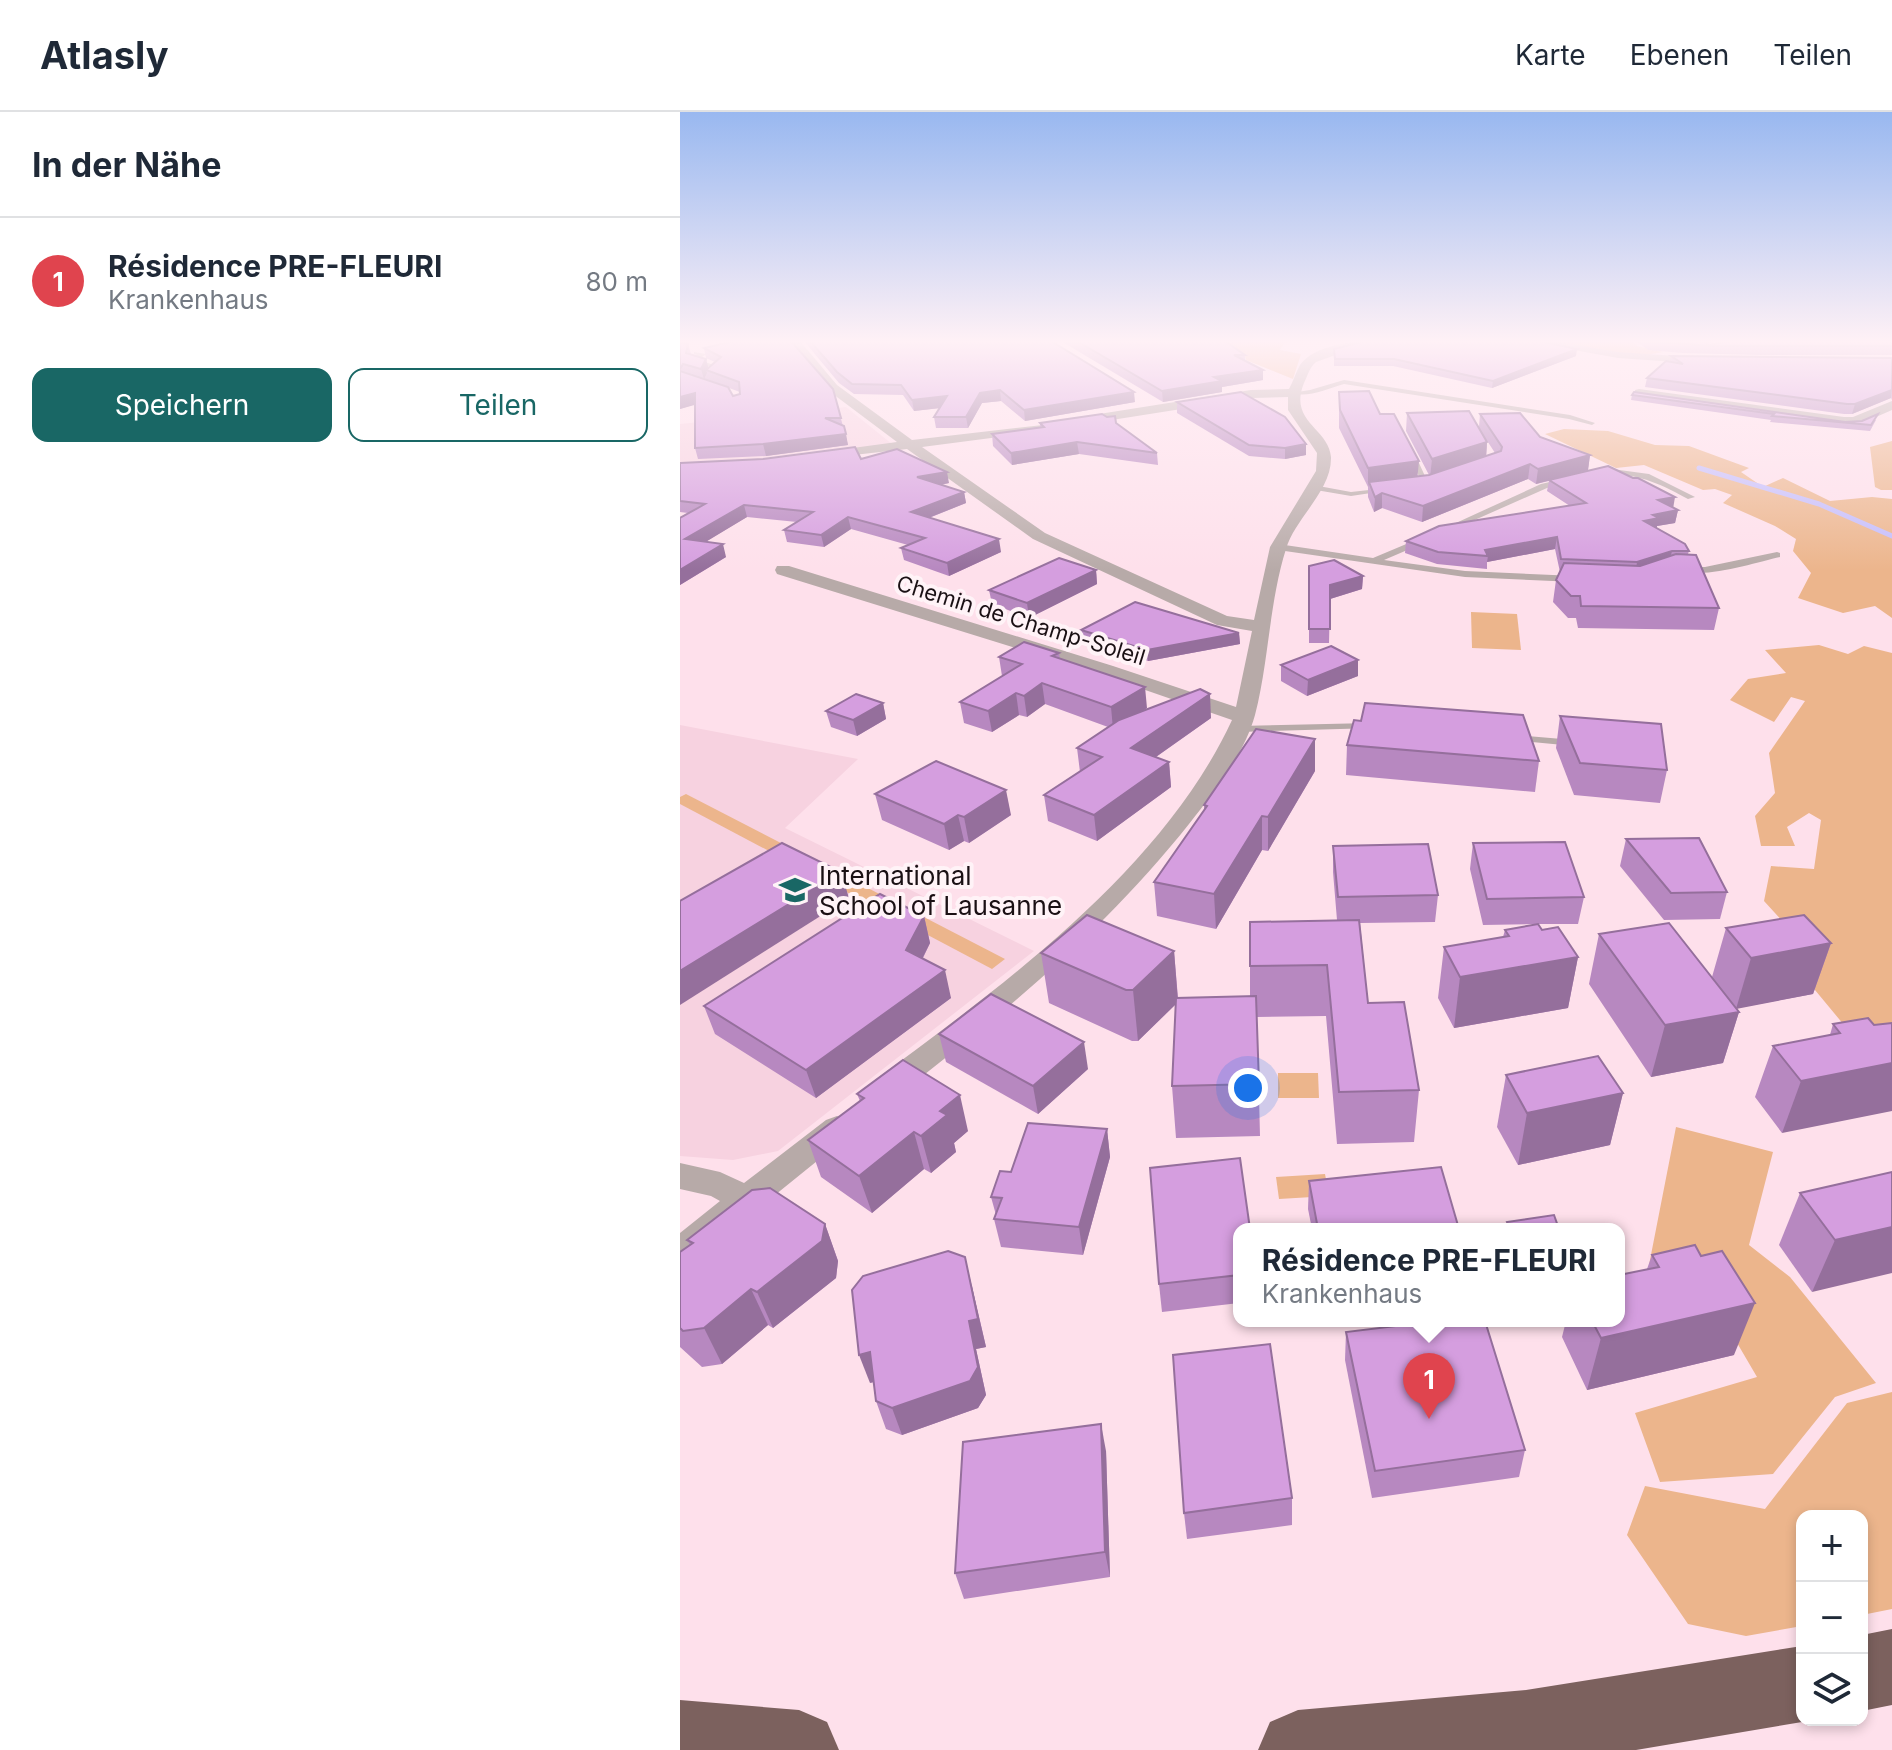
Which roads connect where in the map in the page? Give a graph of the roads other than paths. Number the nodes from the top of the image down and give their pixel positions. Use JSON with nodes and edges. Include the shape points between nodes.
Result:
{"nodes":[{"id":1,"x":870,"y":417,"type":"edge"},
{"id":2,"x":1105,"y":417,"type":"edge"},
{"id":3,"x":1299,"y":417,"type":"edge"},
{"id":4,"x":1572,"y":417,"type":"edge"},
{"id":5,"x":1833,"y":417,"type":"edge"},
{"id":6,"x":1863,"y":417,"type":"edge"},
{"id":7,"x":1068,"y":423,"type":"edge"},
{"id":8,"x":1592,"y":423,"type":"dead end"},
{"id":9,"x":1053,"y":426,"type":"edge"},
{"id":10,"x":911,"y":443,"type":"junction"},
{"id":11,"x":1406,"y":444,"type":"edge"},
{"id":12,"x":812,"y":457,"type":"edge"},
{"id":13,"x":1586,"y":475,"type":"edge"},
{"id":14,"x":1572,"y":479,"type":"edge"},
{"id":15,"x":1441,"y":481,"type":"edge"},
{"id":16,"x":1427,"y":485,"type":"junction"},
{"id":17,"x":1313,"y":487,"type":"junction"},
{"id":18,"x":1412,"y":487,"type":"edge"},
{"id":19,"x":1397,"y":489,"type":"edge"},
{"id":20,"x":1691,"y":497,"type":"dead end"},
{"id":21,"x":1440,"y":532,"type":"edge"},
{"id":22,"x":1428,"y":537,"type":"edge"},
{"id":23,"x":1278,"y":547,"type":"junction"},
{"id":24,"x":1777,"y":555,"type":"dead end"},
{"id":25,"x":1375,"y":560,"type":"junction"},
{"id":26,"x":1670,"y":569,"type":"edge"},
{"id":27,"x":783,"y":570,"type":"dead end"},
{"id":28,"x":1592,"y":579,"type":"edge"},
{"id":29,"x":1263,"y":627,"type":"junction"},
{"id":30,"x":1241,"y":723,"type":"junction"},
{"id":31,"x":1382,"y":727,"type":"edge"},
{"id":32,"x":1502,"y":737,"type":"edge"},
{"id":33,"x":1593,"y":745,"type":"edge"},
{"id":34,"x":680,"y":1176,"type":"edge"},
{"id":35,"x":747,"y":1201,"type":"junction"},
{"id":36,"x":680,"y":1252,"type":"edge"},
{"id":37,"x":1892,"y":1667,"type":"edge"},
{"id":38,"x":1868,"y":1672,"type":"edge"},
{"id":39,"x":1790,"y":1687,"type":"edge"},
{"id":40,"x":680,"y":1740,"type":"edge"},
{"id":41,"x":799,"y":1750,"type":"edge"},
{"id":42,"x":1298,"y":1750,"type":"edge"}],
"edges":[{"from":1,"to":10,"type":"street"},
{"from":2,"to":7,"type":"street"},
{"from":3,"to":17,"type":"street","via":[[1324,453],[1323,471]]},
{"from":4,"to":8,"type":"lane"},
{"from":5,"to":6,"type":"street"},
{"from":9,"to":10,"type":"street"},
{"from":10,"to":12,"type":"street"},
{"from":10,"to":29,"type":"street","via":[[1039,536],[1223,621]]},
{"from":11,"to":16,"type":"lane"},
{"from":13,"to":20,"type":"lane","via":[[1634,471]]},
{"from":14,"to":21,"type":"lane"},
{"from":15,"to":16,"type":"lane"},
{"from":16,"to":18,"type":"lane"},
{"from":17,"to":19,"type":"lane","via":[[1351,494]]},
{"from":17,"to":23,"type":"street"},
{"from":22,"to":25,"type":"lane"},
{"from":23,"to":25,"type":"lane"},
{"from":23,"to":29,"type":"street"},
{"from":24,"to":26,"type":"lane","via":[[1705,570]]},
{"from":25,"to":28,"type":"lane","via":[[1465,574]]},
{"from":27,"to":30,"type":"street","name":"Chemin de Champ-Soleil","via":[[1106,670]]},
{"from":29,"to":30,"type":"street"},
{"from":30,"to":31,"type":"lane"},
{"from":30,"to":35,"type":"street","via":[[1202,792],[1103,909],[993,1007]]},
{"from":32,"to":33,"type":"lane"},
{"from":34,"to":35,"type":"street","via":[[720,1185]]},
{"from":35,"to":36,"type":"street"},
{"from":37,"to":38,"type":"highway"},
{"from":39,"to":42,"type":"highway","via":[[1526,1729]]},
{"from":40,"to":41,"type":"highway"}]}
